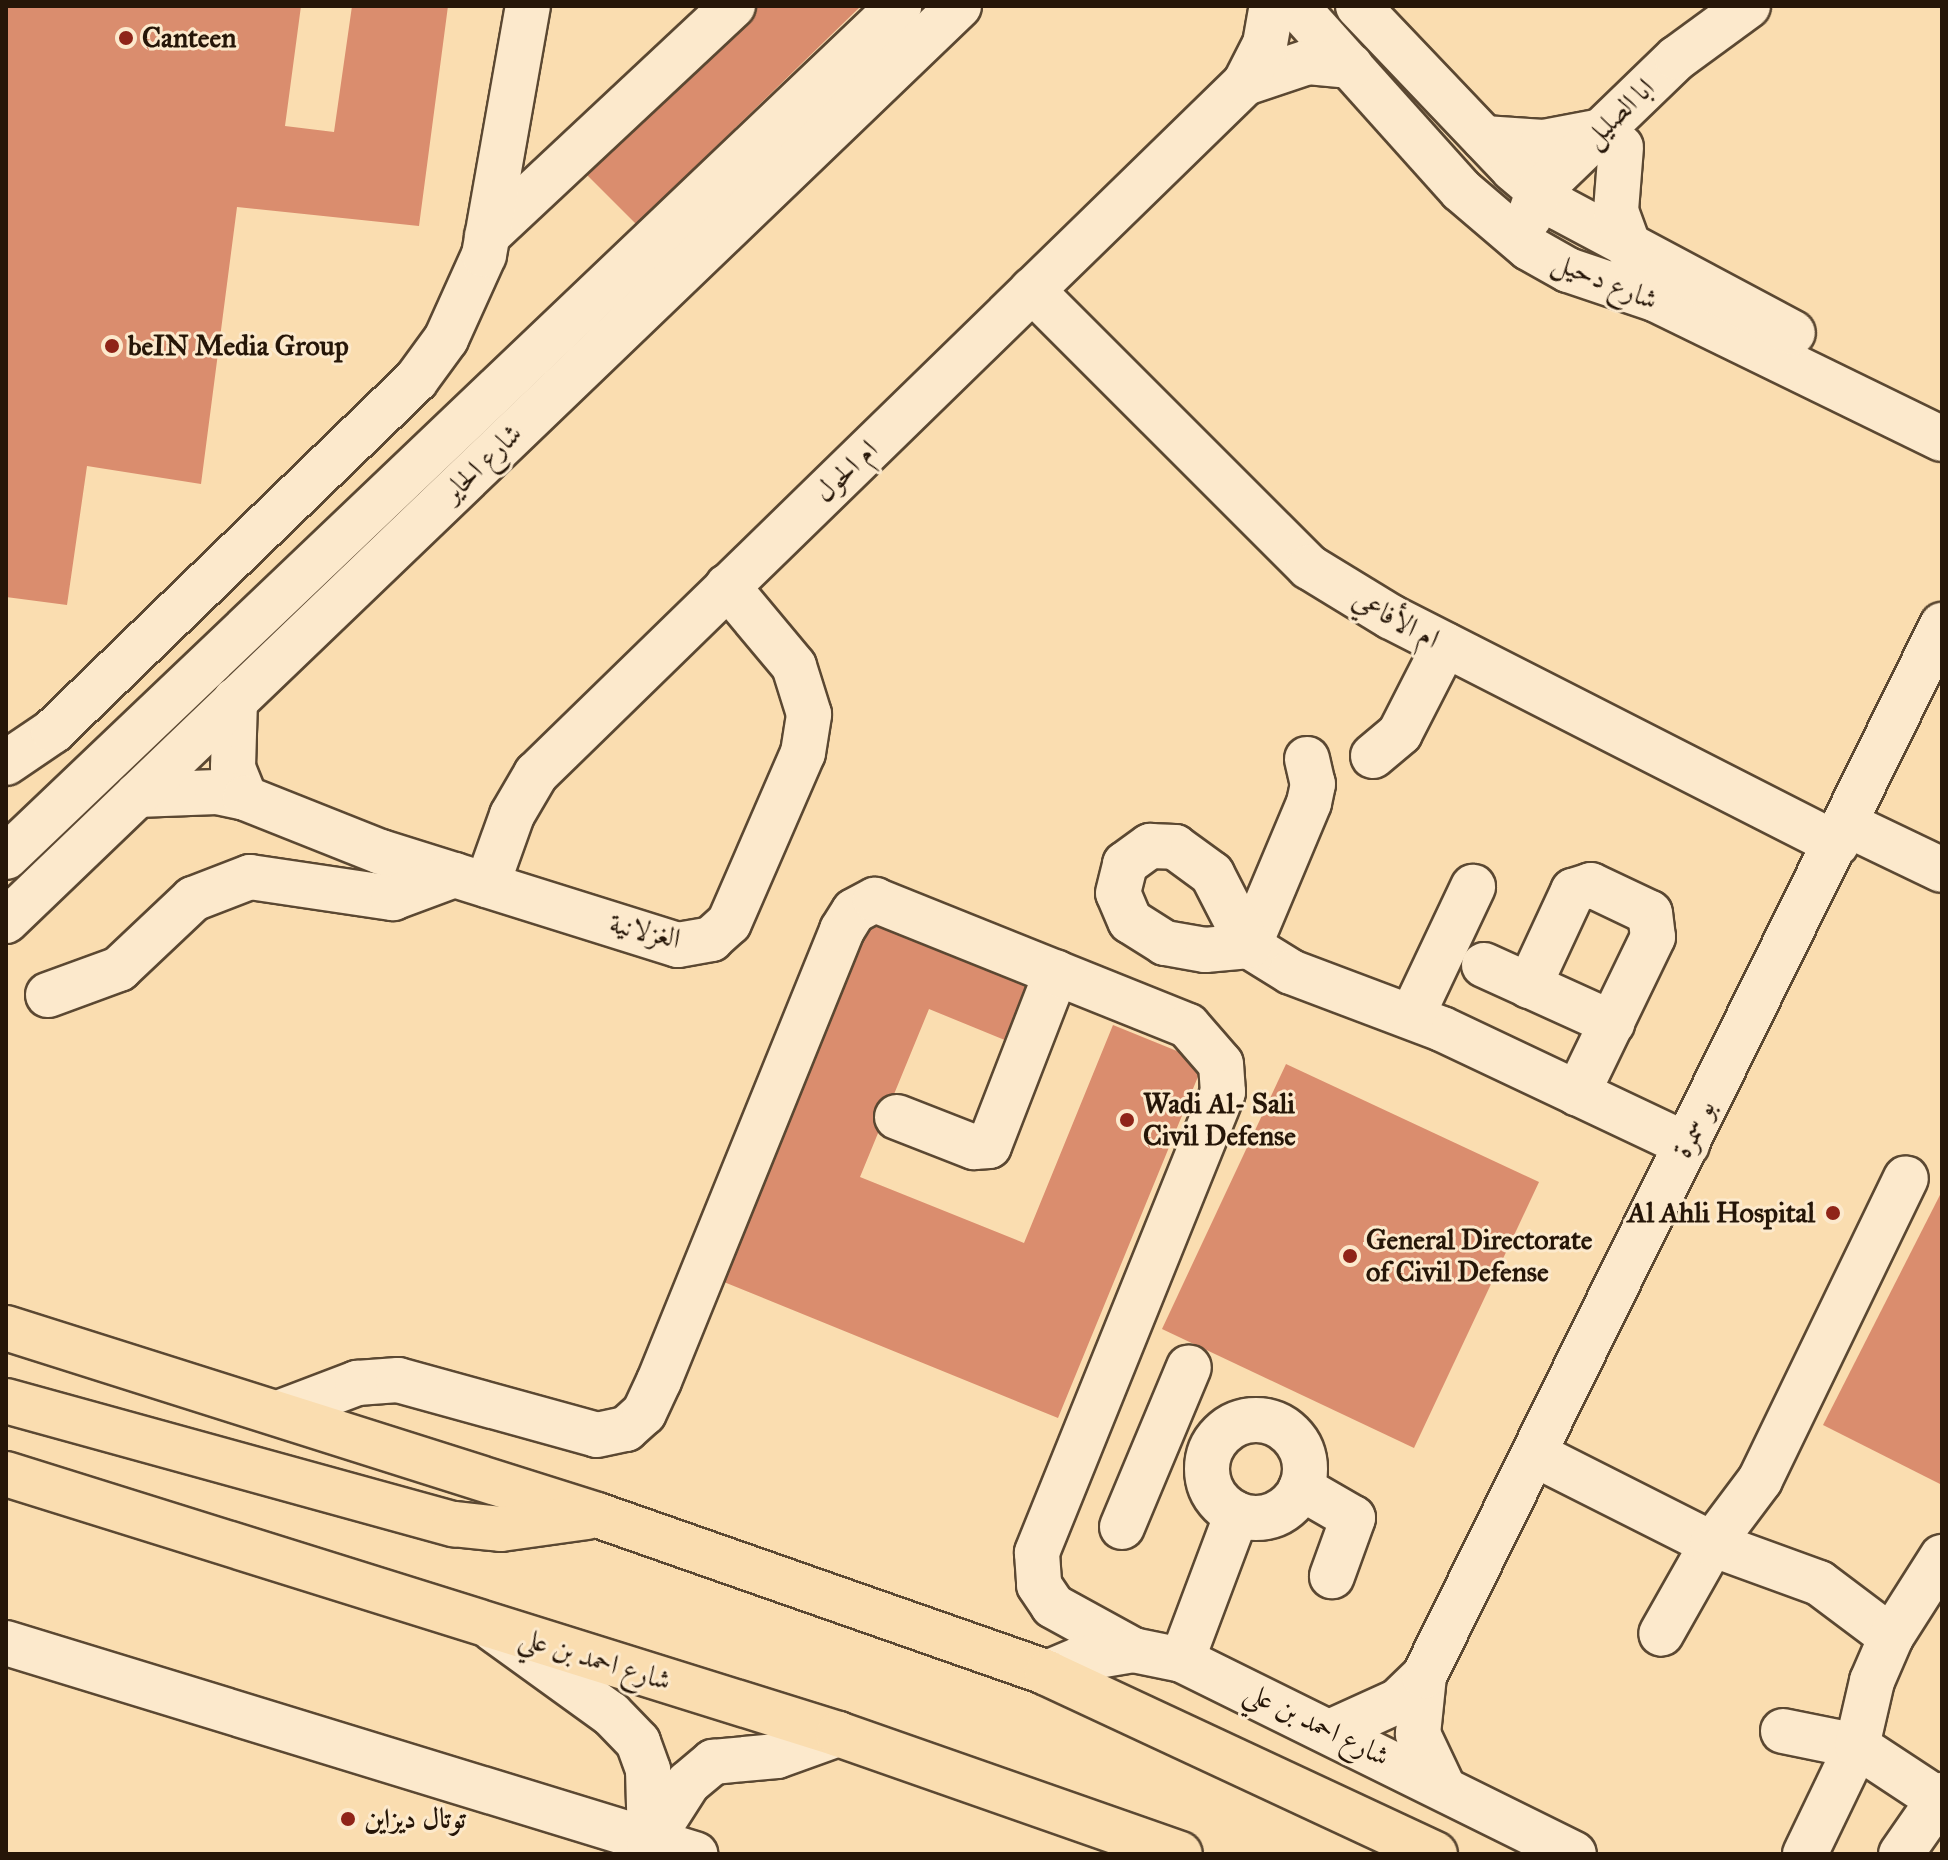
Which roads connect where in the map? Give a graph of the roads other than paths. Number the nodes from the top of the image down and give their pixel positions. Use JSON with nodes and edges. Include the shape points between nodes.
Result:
{"nodes":[{"id":1,"x":528,"y":6,"type":"edge"},
{"id":2,"x":899,"y":6,"type":"edge"},
{"id":3,"x":959,"y":6,"type":"edge"},
{"id":4,"x":1272,"y":6,"type":"edge"},
{"id":5,"x":1296,"y":6,"type":"edge"},
{"id":6,"x":1358,"y":6,"type":"edge"},
{"id":7,"x":1731,"y":11,"type":"edge"},
{"id":8,"x":720,"y":12,"type":"edge"},
{"id":9,"x":1351,"y":66,"type":"junction"},
{"id":10,"x":1245,"y":83,"type":"junction"},
{"id":11,"x":1484,"y":138,"type":"junction"},
{"id":12,"x":1611,"y":139,"type":"junction"},
{"id":13,"x":502,"y":150,"type":"junction"},
{"id":14,"x":584,"y":152,"type":"junction"},
{"id":15,"x":1533,"y":220,"type":"junction"},
{"id":16,"x":487,"y":236,"type":"junction"},
{"id":17,"x":1631,"y":252,"type":"junction"},
{"id":18,"x":1032,"y":290,"type":"junction"},
{"id":19,"x":1929,"y":422,"type":"edge"},
{"id":20,"x":1942,"y":465,"type":"edge"},
{"id":21,"x":727,"y":586,"type":"junction"},
{"id":22,"x":1942,"y":625,"type":"edge"},
{"id":23,"x":1445,"y":645,"type":"junction"},
{"id":24,"x":235,"y":700,"type":"junction"},
{"id":25,"x":1373,"y":756,"type":"dead end"},
{"id":26,"x":1307,"y":759,"type":"dead end"},
{"id":27,"x":6,"y":763,"type":"edge"},
{"id":28,"x":137,"y":795,"type":"junction"},
{"id":29,"x":245,"y":798,"type":"junction"},
{"id":30,"x":1841,"y":834,"type":"junction"},
{"id":31,"x":6,"y":857,"type":"edge"},
{"id":32,"x":1942,"y":870,"type":"edge"},
{"id":33,"x":471,"y":880,"type":"junction"},
{"id":34,"x":1473,"y":887,"type":"dead end"},
{"id":35,"x":6,"y":921,"type":"edge"},
{"id":36,"x":1484,"y":965,"type":"dead end"},
{"id":37,"x":1056,"y":973,"type":"junction"},
{"id":38,"x":1529,"y":986,"type":"junction"},
{"id":39,"x":48,"y":995,"type":"dead end"},
{"id":40,"x":1412,"y":1016,"type":"junction"},
{"id":41,"x":1612,"y":1023,"type":"junction"},
{"id":42,"x":1577,"y":1094,"type":"junction"},
{"id":43,"x":897,"y":1117,"type":"dead end"},
{"id":44,"x":1687,"y":1145,"type":"junction"},
{"id":45,"x":1906,"y":1178,"type":"dead end"},
{"id":46,"x":6,"y":1300,"type":"edge"},
{"id":47,"x":20,"y":1331,"type":"edge"},
{"id":48,"x":1189,"y":1367,"type":"dead end"},
{"id":49,"x":6,"y":1401,"type":"edge"},
{"id":50,"x":278,"y":1413,"type":"junction"},
{"id":51,"x":1162,"y":1432,"type":"junction"},
{"id":52,"x":1211,"y":1449,"type":"junction"},
{"id":53,"x":1534,"y":1454,"type":"junction"},
{"id":54,"x":6,"y":1474,"type":"edge"},
{"id":55,"x":1301,"y":1488,"type":"junction"},
{"id":56,"x":6,"y":1489,"type":"edge"},
{"id":57,"x":60,"y":1489,"type":"junction"},
{"id":58,"x":1237,"y":1514,"type":"junction"},
{"id":59,"x":597,"y":1515,"type":"junction"},
{"id":60,"x":1122,"y":1527,"type":"dead end"},
{"id":61,"x":1712,"y":1544,"type":"junction"},
{"id":62,"x":1942,"y":1557,"type":"edge"},
{"id":63,"x":1332,"y":1576,"type":"dead end"},
{"id":64,"x":491,"y":1628,"type":"junction"},
{"id":65,"x":1661,"y":1634,"type":"dead end"},
{"id":66,"x":1891,"y":1637,"type":"junction"},
{"id":67,"x":6,"y":1643,"type":"edge"},
{"id":68,"x":1133,"y":1650,"type":"junction"},
{"id":69,"x":1182,"y":1660,"type":"junction"},
{"id":70,"x":1047,"y":1673,"type":"junction"},
{"id":71,"x":1424,"y":1676,"type":"junction"},
{"id":72,"x":1787,"y":1720,"type":"dead end"},
{"id":73,"x":1332,"y":1731,"type":"junction"},
{"id":74,"x":838,"y":1734,"type":"junction"},
{"id":75,"x":1859,"y":1734,"type":"junction"},
{"id":76,"x":1443,"y":1787,"type":"junction"},
{"id":77,"x":1941,"y":1799,"type":"edge"},
{"id":78,"x":647,"y":1848,"type":"edge"},
{"id":79,"x":695,"y":1854,"type":"edge"},
{"id":80,"x":1180,"y":1854,"type":"edge"},
{"id":81,"x":1435,"y":1854,"type":"edge"},
{"id":82,"x":1574,"y":1854,"type":"edge"},
{"id":83,"x":1805,"y":1854,"type":"edge"},
{"id":84,"x":1901,"y":1854,"type":"edge"}],
"edges":[{"from":1,"to":13,"type":"street"},
{"from":2,"to":31,"type":"street","name":"شارع الحاير"},
{"from":3,"to":24,"type":"street","name":"شارع الحاير"},
{"from":4,"to":10,"type":"street","name":"ام الحول","via":[[1265,44]]},
{"from":5,"to":9,"type":"street","name":"شارع دحيل"},
{"from":6,"to":11,"type":"street","name":"شارع دحيل"},
{"from":7,"to":12,"type":"street","name":"ابا الصليل","via":[[1677,58]]},
{"from":8,"to":14,"type":"street"},
{"from":9,"to":10,"type":"street","name":"ام الحول","via":[[1297,63]]},
{"from":9,"to":15,"type":"street","name":"شارع دحيل"},
{"from":10,"to":18,"type":"street","name":"ام الحول"},
{"from":11,"to":12,"type":"street"},
{"from":11,"to":15,"type":"street","name":"شارع دحيل"},
{"from":12,"to":15,"type":"street","name":"ابا الصليل"},
{"from":12,"to":17,"type":"street","via":[[1616,211]]},
{"from":13,"to":14,"type":"street","via":[[543,160]]},
{"from":13,"to":16,"type":"street"},
{"from":14,"to":16,"type":"street"},
{"from":15,"to":17,"type":"street","name":"شارع دحيل"},
{"from":15,"to":19,"type":"street","name":"شارع دحيل","via":[[1657,300]]},
{"from":16,"to":27,"type":"street","via":[[468,298],[416,380],[53,731]]},
{"from":17,"to":19,"type":"street","name":"شارع دحيل"},
{"from":18,"to":21,"type":"street","name":"ام الحول"},
{"from":18,"to":23,"type":"street","name":"ام الأفاعي","via":[[1284,547],[1349,595]]},
{"from":19,"to":20,"type":"street"},
{"from":21,"to":33,"type":"street","name":"ام الحول","via":[[536,774]]},
{"from":21,"to":33,"type":"street","name":"الغزلانية","via":[[794,666],[809,714],[803,753],[729,923],[711,939],[678,945]]},
{"from":22,"to":30,"type":"street","name":"بو سمرة"},
{"from":23,"to":25,"type":"street","via":[[1400,733]]},
{"from":23,"to":30,"type":"street","name":"ام الأفاعي"},
{"from":24,"to":28,"type":"street","name":"شارع الحاير"},
{"from":24,"to":29,"type":"street","via":[[233,768]]},
{"from":26,"to":40,"type":"street","via":[[1313,784],[1309,803],[1249,946],[1336,992]]},
{"from":28,"to":29,"type":"street","name":"الغزلانية","via":[[217,792]]},
{"from":28,"to":35,"type":"street","name":"شارع الحاير"},
{"from":29,"to":33,"type":"street","name":"الغزلانية"},
{"from":30,"to":32,"type":"street","name":"ام الأفاعي"},
{"from":30,"to":44,"type":"street","name":"بو سمرة"},
{"from":33,"to":39,"type":"street","via":[[393,898],[250,877],[193,899],[119,969]]},
{"from":34,"to":40,"type":"street"},
{"from":36,"to":38,"type":"street"},
{"from":37,"to":43,"type":"street","via":[[989,1146],[974,1147]]},
{"from":37,"to":50,"type":"street","via":[[875,900],[854,911],[659,1381],[644,1413],[626,1429],[597,1435],[398,1380],[357,1383]]},
{"from":37,"to":68,"type":"street","via":[[1188,1026],[1221,1064],[1223,1092],[1037,1553],[1039,1585],[1053,1606]]},
{"from":38,"to":41,"type":"street"},
{"from":38,"to":41,"type":"street","via":[[1573,891],[1591,885],[1642,906],[1655,925],[1653,937]]},
{"from":40,"to":42,"type":"street"},
{"from":41,"to":42,"type":"street"},
{"from":42,"to":44,"type":"street"},
{"from":44,"to":53,"type":"street","name":"بو سمرة"},
{"from":45,"to":61,"type":"street","via":[[1760,1480]]},
{"from":46,"to":47,"type":"main road"},
{"from":47,"to":50,"type":"main road"},
{"from":48,"to":51,"type":"street"},
{"from":49,"to":59,"type":"main road","via":[[454,1524],[501,1529]]},
{"from":50,"to":59,"type":"main road"},
{"from":51,"to":52,"type":"street"},
{"from":51,"to":60,"type":"street"},
{"from":52,"to":55,"type":"street","via":[[1238,1423],[1276,1424],[1302,1451]]},
{"from":52,"to":58,"type":"street","via":[[1210,1487]]},
{"from":53,"to":61,"type":"street"},
{"from":53,"to":71,"type":"street","name":"بو سمرة"},
{"from":54,"to":57,"type":"main road","name":"شارع احمد بن علي"},
{"from":55,"to":58,"type":"street","via":[[1274,1515]]},
{"from":55,"to":63,"type":"street","via":[[1353,1518]]},
{"from":56,"to":57,"type":"main road"},
{"from":57,"to":64,"type":"main road","name":"شارع احمد بن علي"},
{"from":58,"to":69,"type":"street"},
{"from":59,"to":70,"type":"main road"},
{"from":61,"to":65,"type":"street"},
{"from":61,"to":66,"type":"street","via":[[1819,1583]]},
{"from":62,"to":66,"type":"street"},
{"from":64,"to":74,"type":"main road","name":"شارع احمد بن علي"},
{"from":64,"to":78,"type":"street","via":[[611,1714],[638,1742],[648,1770]]},
{"from":66,"to":75,"type":"street"},
{"from":67,"to":78,"type":"street"},
{"from":68,"to":69,"type":"street","name":"شارع احمد بن علي"},
{"from":68,"to":70,"type":"street","name":"شارع احمد بن علي","via":[[1080,1659]]},
{"from":69,"to":73,"type":"street","name":"شارع احمد بن علي"},
{"from":70,"to":81,"type":"main road"},
{"from":71,"to":73,"type":"street","name":"بو سمرة","via":[[1398,1701]]},
{"from":71,"to":76,"type":"street","name":"بو سمرة","via":[[1418,1734]]},
{"from":72,"to":75,"type":"street"},
{"from":73,"to":76,"type":"street","name":"شارع احمد بن علي"},
{"from":74,"to":78,"type":"street","via":[[777,1756],[713,1762],[688,1783]]},
{"from":74,"to":80,"type":"main road","name":"شارع احمد بن علي"},
{"from":75,"to":77,"type":"street"},
{"from":75,"to":83,"type":"street"},
{"from":76,"to":82,"type":"street","name":"شارع احمد بن علي"},
{"from":77,"to":84,"type":"street"},
{"from":78,"to":79,"type":"street"}]}
